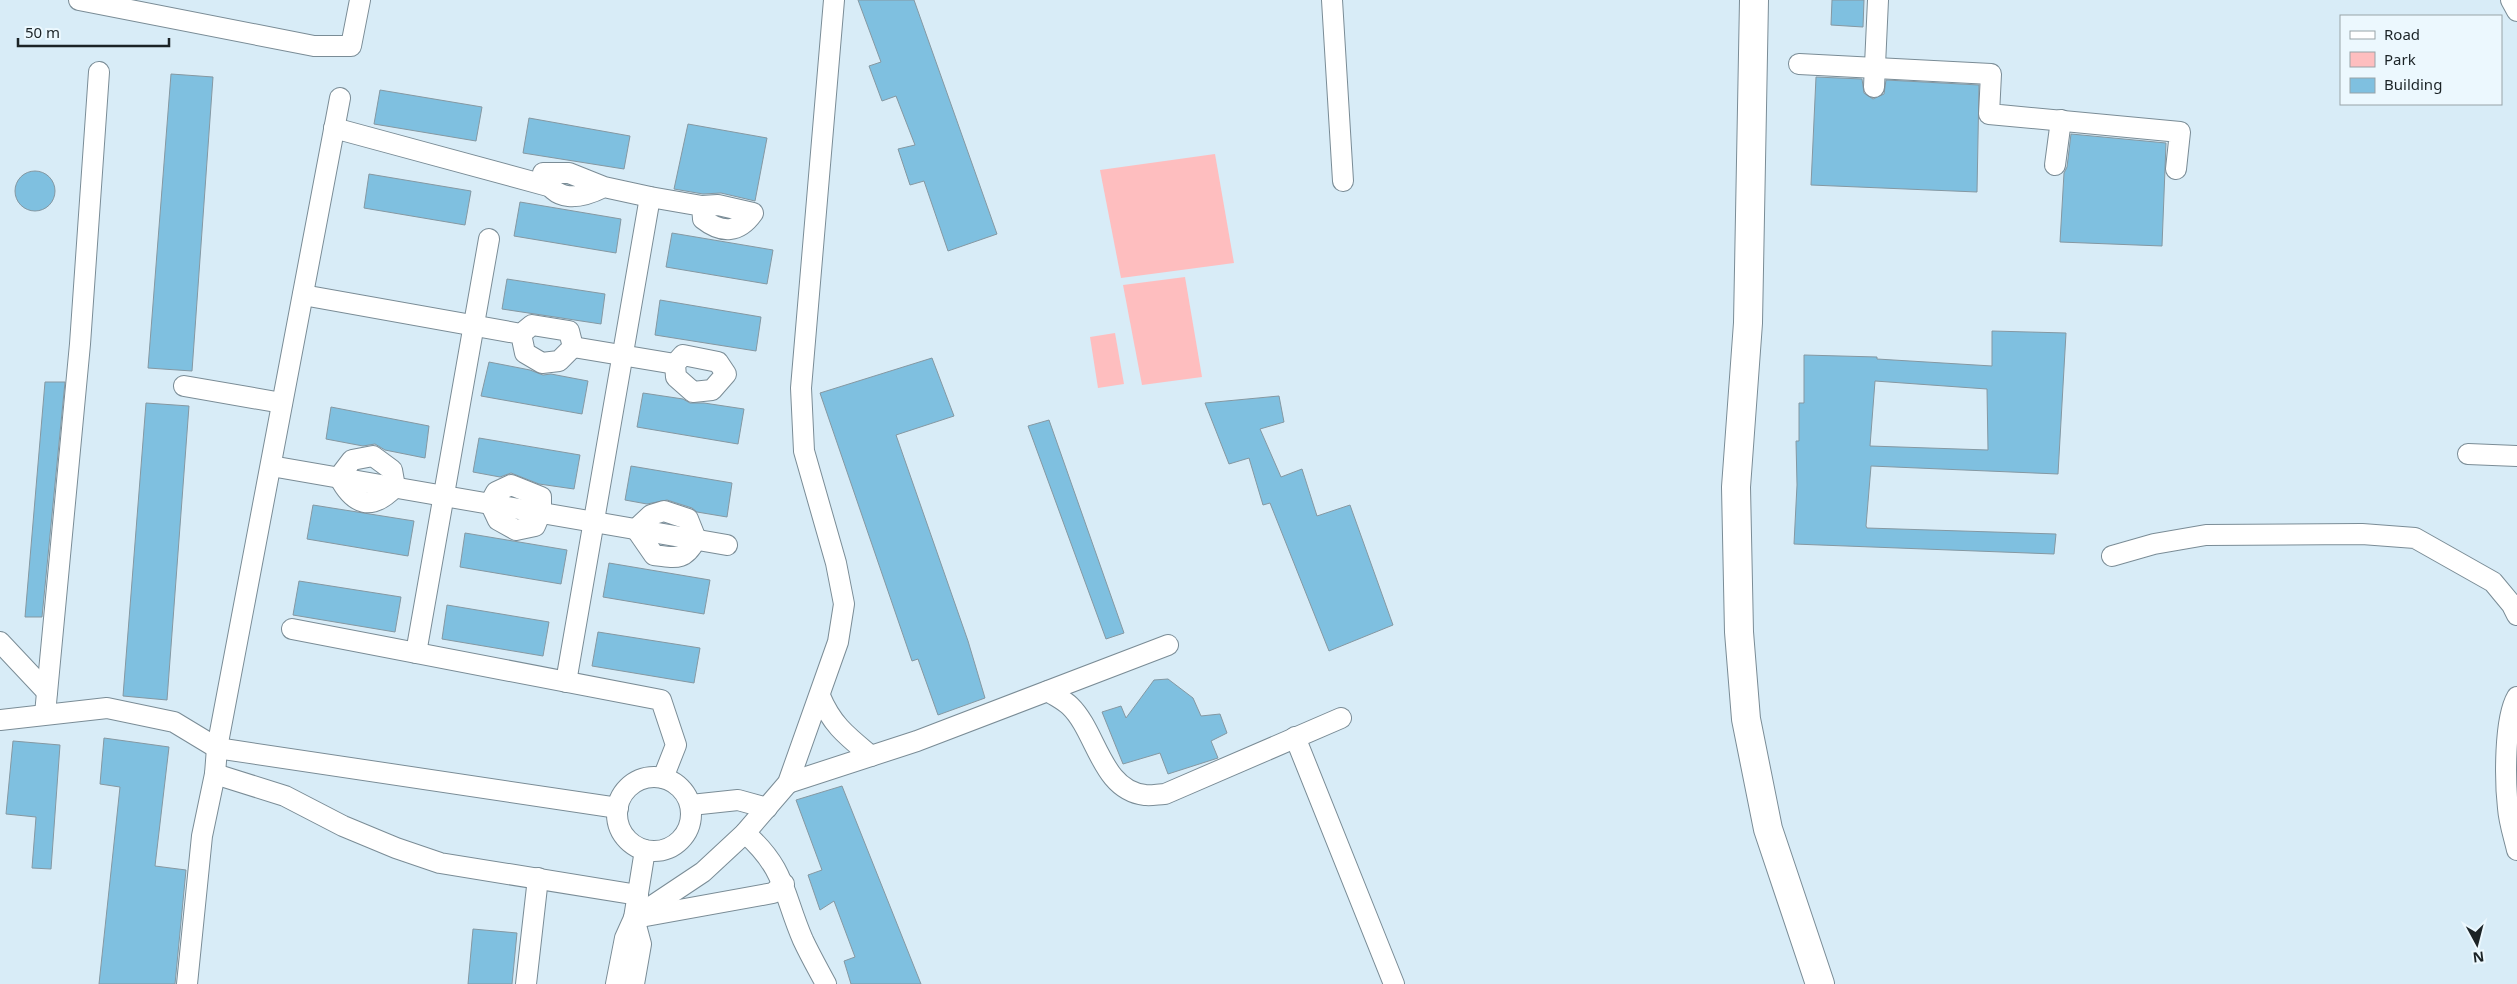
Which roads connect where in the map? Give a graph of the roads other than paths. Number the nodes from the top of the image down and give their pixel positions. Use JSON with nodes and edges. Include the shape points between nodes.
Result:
{"nodes":[{"id":1,"x":79,"y":0,"type":"edge"},
{"id":2,"x":360,"y":0,"type":"edge"},
{"id":3,"x":834,"y":0,"type":"edge"},
{"id":4,"x":1332,"y":0,"type":"edge"},
{"id":5,"x":1754,"y":0,"type":"edge"},
{"id":6,"x":1878,"y":0,"type":"edge"},
{"id":7,"x":2511,"y":0,"type":"edge"},
{"id":8,"x":2517,"y":12,"type":"edge"},
{"id":9,"x":1799,"y":64,"type":"dead end"},
{"id":10,"x":1874,"y":68,"type":"junction"},
{"id":11,"x":99,"y":72,"type":"dead end"},
{"id":12,"x":1874,"y":88,"type":"dead end"},
{"id":13,"x":340,"y":98,"type":"dead end"},
{"id":14,"x":2060,"y":120,"type":"junction"},
{"id":15,"x":334,"y":128,"type":"junction"},
{"id":16,"x":2055,"y":165,"type":"dead end"},
{"id":17,"x":2176,"y":170,"type":"dead end"},
{"id":18,"x":1343,"y":181,"type":"dead end"},
{"id":19,"x":650,"y":197,"type":"junction"},
{"id":20,"x":702,"y":206,"type":"dead end"},
{"id":21,"x":489,"y":239,"type":"dead end"},
{"id":22,"x":303,"y":295,"type":"junction"},
{"id":23,"x":474,"y":325,"type":"junction"},
{"id":24,"x":521,"y":334,"type":"junction"},
{"id":25,"x":573,"y":347,"type":"junction"},
{"id":26,"x":622,"y":355,"type":"junction"},
{"id":27,"x":674,"y":364,"type":"dead end"},
{"id":28,"x":184,"y":386,"type":"dead end"},
{"id":29,"x":282,"y":403,"type":"junction"},
{"id":30,"x":2468,"y":454,"type":"dead end"},
{"id":31,"x":2517,"y":456,"type":"edge"},
{"id":32,"x":271,"y":466,"type":"junction"},
{"id":33,"x":339,"y":477,"type":"junction"},
{"id":34,"x":395,"y":487,"type":"junction"},
{"id":35,"x":444,"y":496,"type":"junction"},
{"id":36,"x":594,"y":522,"type":"junction"},
{"id":37,"x":728,"y":545,"type":"dead end"},
{"id":38,"x":2112,"y":556,"type":"dead end"},
{"id":39,"x":2517,"y":614,"type":"edge"},
{"id":40,"x":292,"y":629,"type":"dead end"},
{"id":41,"x":0,"y":642,"type":"edge"},
{"id":42,"x":1168,"y":645,"type":"dead end"},
{"id":43,"x":416,"y":653,"type":"junction"},
{"id":44,"x":566,"y":682,"type":"junction"},
{"id":45,"x":1048,"y":691,"type":"junction"},
{"id":46,"x":47,"y":692,"type":"junction"},
{"id":47,"x":820,"y":696,"type":"junction"},
{"id":48,"x":2517,"y":697,"type":"edge"},
{"id":49,"x":45,"y":714,"type":"junction"},
{"id":50,"x":1341,"y":718,"type":"dead end"},
{"id":51,"x":0,"y":720,"type":"edge"},
{"id":52,"x":1296,"y":737,"type":"junction"},
{"id":53,"x":217,"y":748,"type":"junction"},
{"id":54,"x":871,"y":756,"type":"junction"},
{"id":55,"x":215,"y":774,"type":"junction"},
{"id":56,"x":663,"y":778,"type":"junction"},
{"id":57,"x":788,"y":783,"type":"junction"},
{"id":58,"x":691,"y":805,"type":"junction"},
{"id":59,"x":618,"y":808,"type":"junction"},
{"id":60,"x":767,"y":808,"type":"junction"},
{"id":61,"x":745,"y":833,"type":"junction"},
{"id":62,"x":645,"y":850,"type":"junction"},
{"id":63,"x":2517,"y":850,"type":"edge"},
{"id":64,"x":538,"y":878,"type":"junction"},
{"id":65,"x":784,"y":884,"type":"junction"},
{"id":66,"x":638,"y":895,"type":"junction"},
{"id":67,"x":634,"y":918,"type":"junction"},
{"id":68,"x":187,"y":984,"type":"edge"},
{"id":69,"x":526,"y":984,"type":"edge"},
{"id":70,"x":616,"y":984,"type":"edge"},
{"id":71,"x":634,"y":984,"type":"edge"},
{"id":72,"x":826,"y":984,"type":"edge"},
{"id":73,"x":1394,"y":984,"type":"edge"},
{"id":74,"x":1820,"y":984,"type":"edge"}],
"edges":[{"from":1,"to":2,"type":"street","via":[[314,46],[350,46]]},
{"from":3,"to":47,"type":"street","via":[[801,388],[804,451],[836,563],[844,604],[838,642]]},
{"from":4,"to":18,"type":"street"},
{"from":5,"to":74,"type":"main road","via":[[1748,323],[1736,487],[1739,632],[1746,719],[1768,829]]},
{"from":6,"to":10,"type":"street"},
{"from":7,"to":8,"type":"street"},
{"from":9,"to":10,"type":"street"},
{"from":10,"to":12,"type":"street"},
{"from":10,"to":14,"type":"street","via":[[1991,74],[1989,114]]},
{"from":11,"to":46,"type":"street","via":[[80,344]]},
{"from":13,"to":15,"type":"street"},
{"from":14,"to":16,"type":"street"},
{"from":14,"to":17,"type":"street","via":[[2180,132]]},
{"from":15,"to":19,"type":"street","via":[[548,186],[561,196],[587,196],[604,187]]},
{"from":15,"to":22,"type":"street"},
{"from":19,"to":20,"type":"street"},
{"from":19,"to":26,"type":"street"},
{"from":21,"to":23,"type":"street"},
{"from":22,"to":23,"type":"street"},
{"from":22,"to":29,"type":"street"},
{"from":23,"to":24,"type":"street"},
{"from":23,"to":35,"type":"street"},
{"from":24,"to":25,"type":"street","via":[[532,325],[569,331]]},
{"from":24,"to":25,"type":"street","via":[[525,352],[542,363],[559,361]]},
{"from":25,"to":26,"type":"street"},
{"from":26,"to":27,"type":"street"},
{"from":26,"to":36,"type":"street"},
{"from":28,"to":29,"type":"street"},
{"from":29,"to":32,"type":"street"},
{"from":30,"to":31,"type":"street"},
{"from":32,"to":33,"type":"street"},
{"from":32,"to":53,"type":"street"},
{"from":33,"to":34,"type":"street"},
{"from":33,"to":34,"type":"street","via":[[352,460],[373,456],[392,470]]},
{"from":34,"to":35,"type":"street"},
{"from":35,"to":36,"type":"street"},
{"from":35,"to":43,"type":"street"},
{"from":36,"to":37,"type":"street"},
{"from":36,"to":44,"type":"street"},
{"from":38,"to":39,"type":"street","via":[[2206,534],[2362,534],[2415,538],[2493,582]]},
{"from":40,"to":43,"type":"street"},
{"from":41,"to":46,"type":"street"},
{"from":42,"to":45,"type":"street"},
{"from":43,"to":44,"type":"street"},
{"from":44,"to":56,"type":"street","via":[[661,700],[676,745]]},
{"from":45,"to":52,"type":"street","via":[[1070,706],[1110,774],[1122,786],[1144,796],[1165,794]]},
{"from":45,"to":54,"type":"street"},
{"from":46,"to":49,"type":"street"},
{"from":47,"to":54,"type":"street","via":[[828,716]]},
{"from":47,"to":57,"type":"street"},
{"from":48,"to":63,"type":"street","via":[[2508,728],[2508,809]]},
{"from":49,"to":51,"type":"street"},
{"from":49,"to":53,"type":"street","via":[[107,708],[174,722]]},
{"from":50,"to":52,"type":"street"},
{"from":52,"to":73,"type":"street"},
{"from":53,"to":55,"type":"street"},
{"from":53,"to":59,"type":"street"},
{"from":54,"to":57,"type":"street"},
{"from":55,"to":64,"type":"street","via":[[284,796],[344,826],[440,863]]},
{"from":55,"to":68,"type":"street","via":[[202,836]]},
{"from":56,"to":58,"type":"street","via":[[681,788]]},
{"from":56,"to":59,"type":"street","via":[[635,782],[626,790]]},
{"from":57,"to":60,"type":"street"},
{"from":58,"to":60,"type":"street","via":[[738,800]]},
{"from":58,"to":62,"type":"street","via":[[692,818],[681,840],[670,848]]},
{"from":59,"to":62,"type":"street","via":[[618,825],[624,835]]},
{"from":60,"to":61,"type":"street"},
{"from":61,"to":65,"type":"street","via":[[764,850]]},
{"from":61,"to":67,"type":"street","via":[[688,884]]},
{"from":62,"to":66,"type":"street"},
{"from":64,"to":66,"type":"street"},
{"from":64,"to":69,"type":"street"},
{"from":65,"to":67,"type":"street","via":[[773,893]]},
{"from":65,"to":72,"type":"street","via":[[803,939]]},
{"from":66,"to":67,"type":"street"},
{"from":67,"to":70,"type":"street","via":[[624,938]]},
{"from":67,"to":71,"type":"street","via":[[641,944]]}]}
